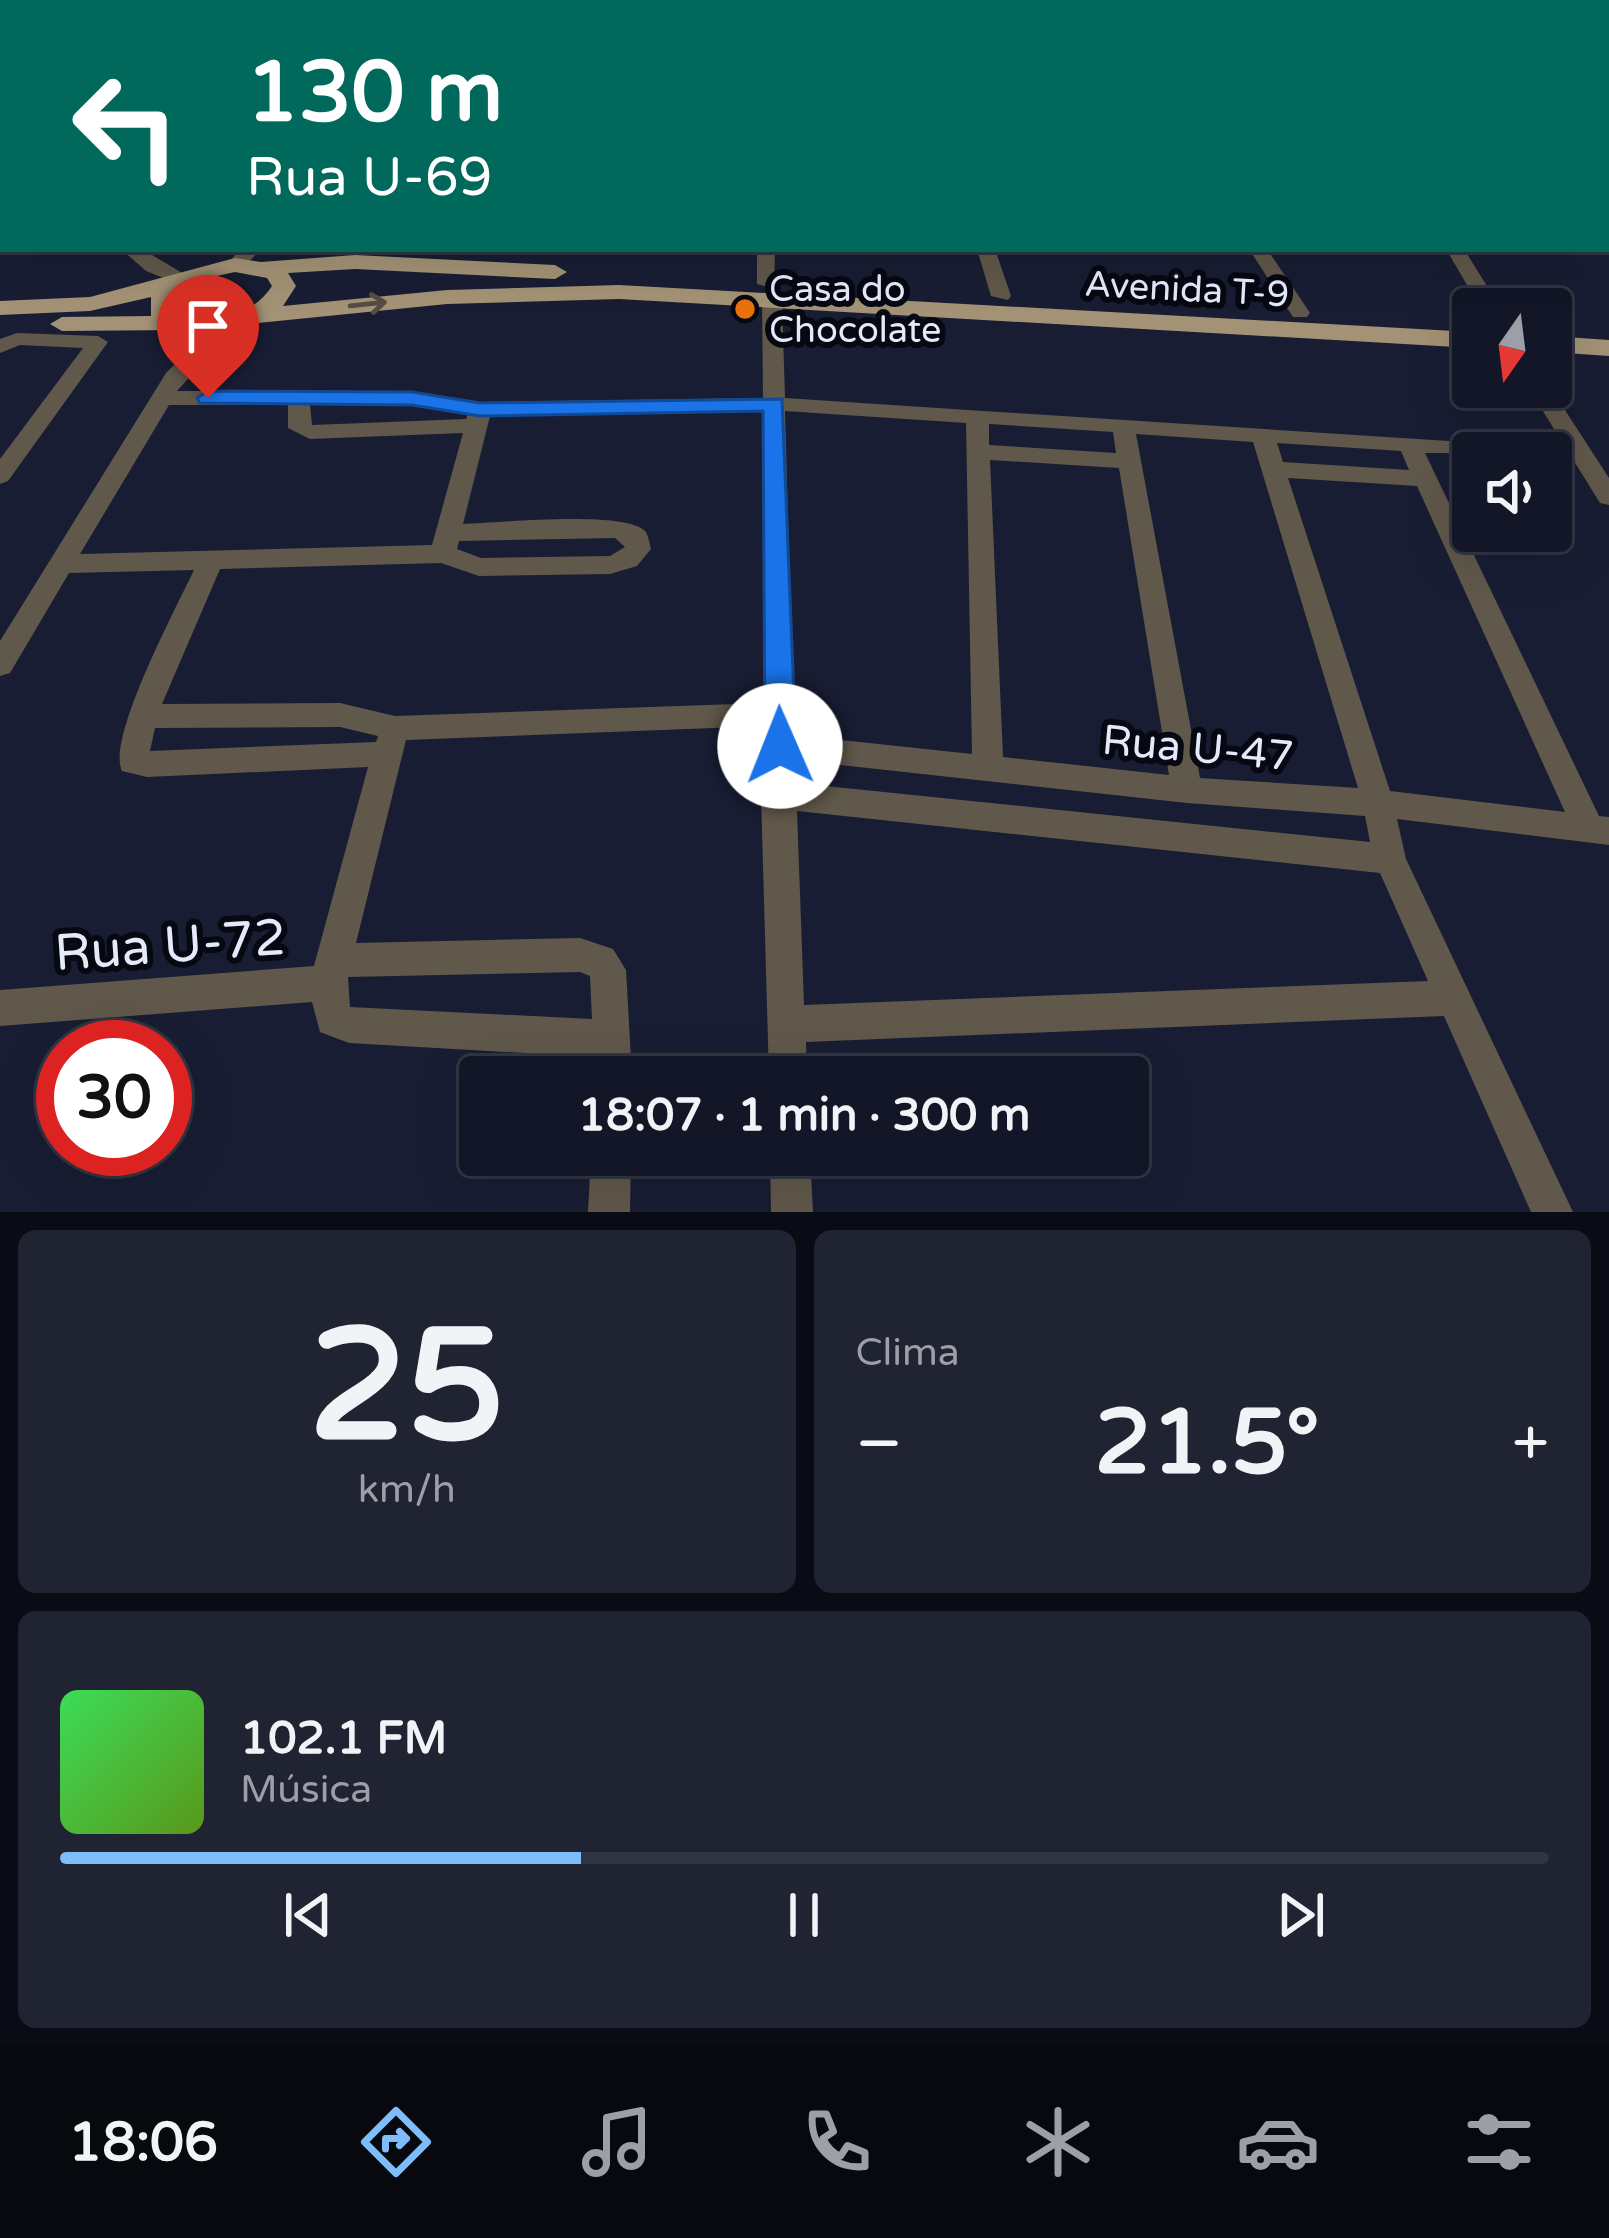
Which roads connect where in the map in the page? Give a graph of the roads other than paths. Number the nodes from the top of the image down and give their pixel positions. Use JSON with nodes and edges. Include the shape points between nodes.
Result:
{"nodes":[{"id":1,"x":134,"y":252,"type":"edge"},
{"id":2,"x":766,"y":252,"type":"edge"},
{"id":3,"x":987,"y":252,"type":"edge"},
{"id":4,"x":1260,"y":252,"type":"edge"},
{"id":5,"x":1457,"y":252,"type":"edge"},
{"id":6,"x":388,"y":256,"type":"edge"},
{"id":7,"x":255,"y":260,"type":"edge"},
{"id":8,"x":181,"y":282,"type":"junction"},
{"id":9,"x":1478,"y":288,"type":"edge"},
{"id":10,"x":770,"y":292,"type":"junction"},
{"id":11,"x":1001,"y":296,"type":"junction"},
{"id":12,"x":0,"y":308,"type":"edge"},
{"id":13,"x":1300,"y":313,"type":"junction"},
{"id":14,"x":247,"y":317,"type":"junction"},
{"id":15,"x":1452,"y":321,"type":"edge"},
{"id":16,"x":0,"y":323,"type":"edge"},
{"id":17,"x":183,"y":324,"type":"junction"},
{"id":18,"x":1572,"y":328,"type":"edge"},
{"id":19,"x":1609,"y":330,"type":"edge"},
{"id":20,"x":1452,"y":339,"type":"edge"},
{"id":21,"x":1572,"y":345,"type":"edge"},
{"id":22,"x":0,"y":347,"type":"edge"},
{"id":23,"x":1609,"y":348,"type":"edge"},
{"id":24,"x":177,"y":373,"type":"junction"},
{"id":25,"x":162,"y":398,"type":"junction"},
{"id":26,"x":299,"y":398,"type":"junction"},
{"id":27,"x":774,"y":404,"type":"junction"},
{"id":28,"x":1556,"y":408,"type":"edge"},
{"id":29,"x":977,"y":417,"type":"junction"},
{"id":30,"x":478,"y":418,"type":"junction"},
{"id":31,"x":1123,"y":426,"type":"junction"},
{"id":32,"x":1263,"y":435,"type":"junction"},
{"id":33,"x":1409,"y":444,"type":"junction"},
{"id":34,"x":1452,"y":447,"type":"edge"},
{"id":35,"x":978,"y":452,"type":"junction"},
{"id":36,"x":1596,"y":456,"type":"edge"},
{"id":37,"x":1128,"y":461,"type":"junction"},
{"id":38,"x":1273,"y":469,"type":"junction"},
{"id":39,"x":0,"y":476,"type":"edge"},
{"id":40,"x":1425,"y":478,"type":"junction"},
{"id":41,"x":1609,"y":497,"type":"edge"},
{"id":42,"x":447,"y":543,"type":"junction"},
{"id":43,"x":211,"y":560,"type":"junction"},
{"id":44,"x":61,"y":565,"type":"junction"},
{"id":45,"x":0,"y":665,"type":"edge"},
{"id":46,"x":142,"y":716,"type":"junction"},
{"id":47,"x":780,"y":730,"type":"junction"},
{"id":48,"x":391,"y":741,"type":"junction"},
{"id":49,"x":988,"y":770,"type":"junction"},
{"id":50,"x":1187,"y":790,"type":"junction"},
{"id":51,"x":777,"y":795,"type":"junction"},
{"id":52,"x":1378,"y":803,"type":"junction"},
{"id":53,"x":1599,"y":830,"type":"edge"},
{"id":54,"x":1390,"y":859,"type":"junction"},
{"id":55,"x":331,"y":971,"type":"junction"},
{"id":56,"x":1451,"y":998,"type":"junction"},
{"id":57,"x":0,"y":1008,"type":"edge"},
{"id":58,"x":786,"y":1024,"type":"junction"},
{"id":59,"x":598,"y":1056,"type":"edge"},
{"id":60,"x":614,"y":1056,"type":"edge"},
{"id":61,"x":787,"y":1056,"type":"edge"},
{"id":62,"x":610,"y":1176,"type":"edge"},
{"id":63,"x":791,"y":1176,"type":"edge"},
{"id":64,"x":609,"y":1212,"type":"edge"},
{"id":65,"x":792,"y":1212,"type":"edge"},
{"id":66,"x":1552,"y":1212,"type":"edge"}],
"edges":[{"from":1,"to":8,"type":"street"},
{"from":2,"to":10,"type":"street"},
{"from":3,"to":11,"type":"street"},
{"from":4,"to":13,"type":"street"},
{"from":5,"to":9,"type":"street"},
{"from":6,"to":7,"type":"main road","name":"Avenida T-9"},
{"from":6,"to":10,"type":"main road","name":"Avenida T-9"},
{"from":6,"to":14,"type":"main road"},
{"from":7,"to":8,"type":"main road","name":"Avenida T-9"},
{"from":7,"to":14,"type":"main road","via":[[284,286]]},
{"from":8,"to":12,"type":"main road","via":[[77,305]]},
{"from":8,"to":17,"type":"main road","via":[[160,305],[166,318]]},
{"from":10,"to":11,"type":"main road","name":"Avenida T-9"},
{"from":14,"to":10,"type":"main road","name":"Avenida T-9","one_way":true,"via":[[515,293]]},
{"from":10,"to":20,"type":"main road","name":"Avenida T-9"},
{"from":10,"to":27,"type":"street"},
{"from":11,"to":13,"type":"main road","name":"Avenida T-9"},
{"from":13,"to":15,"type":"main road","name":"Avenida T-9"},
{"from":14,"to":17,"type":"main road","name":"Avenida T-9"},
{"from":14,"to":24,"type":"street"},
{"from":16,"to":17,"type":"main road"},
{"from":17,"to":24,"type":"street"},
{"from":18,"to":19,"type":"main road"},
{"from":21,"to":23,"type":"main road"},
{"from":22,"to":39,"type":"street","via":[[17,339],[98,342]]},
{"from":24,"to":25,"type":"street"},
{"from":25,"to":26,"type":"street"},
{"from":25,"to":44,"type":"street"},
{"from":26,"to":30,"type":"street","via":[[412,398]]},
{"from":26,"to":30,"type":"street","via":[[296,420],[310,432]]},
{"from":27,"to":29,"type":"street"},
{"from":27,"to":30,"type":"street"},
{"from":27,"to":47,"type":"street"},
{"from":28,"to":36,"type":"street"},
{"from":29,"to":31,"type":"street"},
{"from":29,"to":35,"type":"street"},
{"from":30,"to":42,"type":"street"},
{"from":31,"to":32,"type":"street"},
{"from":31,"to":37,"type":"street"},
{"from":32,"to":33,"type":"street"},
{"from":32,"to":38,"type":"street"},
{"from":33,"to":34,"type":"street"},
{"from":33,"to":40,"type":"street"},
{"from":35,"to":37,"type":"street"},
{"from":35,"to":49,"type":"street"},
{"from":36,"to":41,"type":"street"},
{"from":37,"to":50,"type":"street"},
{"from":38,"to":40,"type":"street"},
{"from":38,"to":52,"type":"street"},
{"from":40,"to":53,"type":"street"},
{"from":42,"to":42,"type":"street","via":[[479,567],[610,565],[638,549],[635,536],[618,529]]},
{"from":42,"to":43,"type":"street"},
{"from":43,"to":44,"type":"street"},
{"from":43,"to":46,"type":"street"},
{"from":44,"to":45,"type":"street"},
{"from":46,"to":48,"type":"street","via":[[340,715]]},
{"from":46,"to":48,"type":"street","via":[[133,762]]},
{"from":47,"to":48,"type":"street","name":"Rua U-47"},
{"from":47,"to":49,"type":"street","name":"Rua U-47"},
{"from":47,"to":51,"type":"street"},
{"from":48,"to":55,"type":"street"},
{"from":49,"to":50,"type":"street","name":"Rua U-47"},
{"from":50,"to":52,"type":"street","name":"Rua U-47"},
{"from":51,"to":54,"type":"street"},
{"from":51,"to":58,"type":"street"},
{"from":52,"to":53,"type":"street","name":"Rua U-47"},
{"from":52,"to":54,"type":"street"},
{"from":54,"to":56,"type":"street"},
{"from":55,"to":57,"type":"street","name":"Rua U-72"},
{"from":55,"to":59,"type":"street","name":"Rua U-72","via":[[333,1019],[349,1025]]},
{"from":55,"to":60,"type":"street","name":"Rua U-72","via":[[580,955],[600,961],[608,970]]},
{"from":56,"to":58,"type":"street"},
{"from":56,"to":66,"type":"street"},
{"from":58,"to":61,"type":"street"},
{"from":62,"to":64,"type":"street"},
{"from":63,"to":65,"type":"street"}]}
